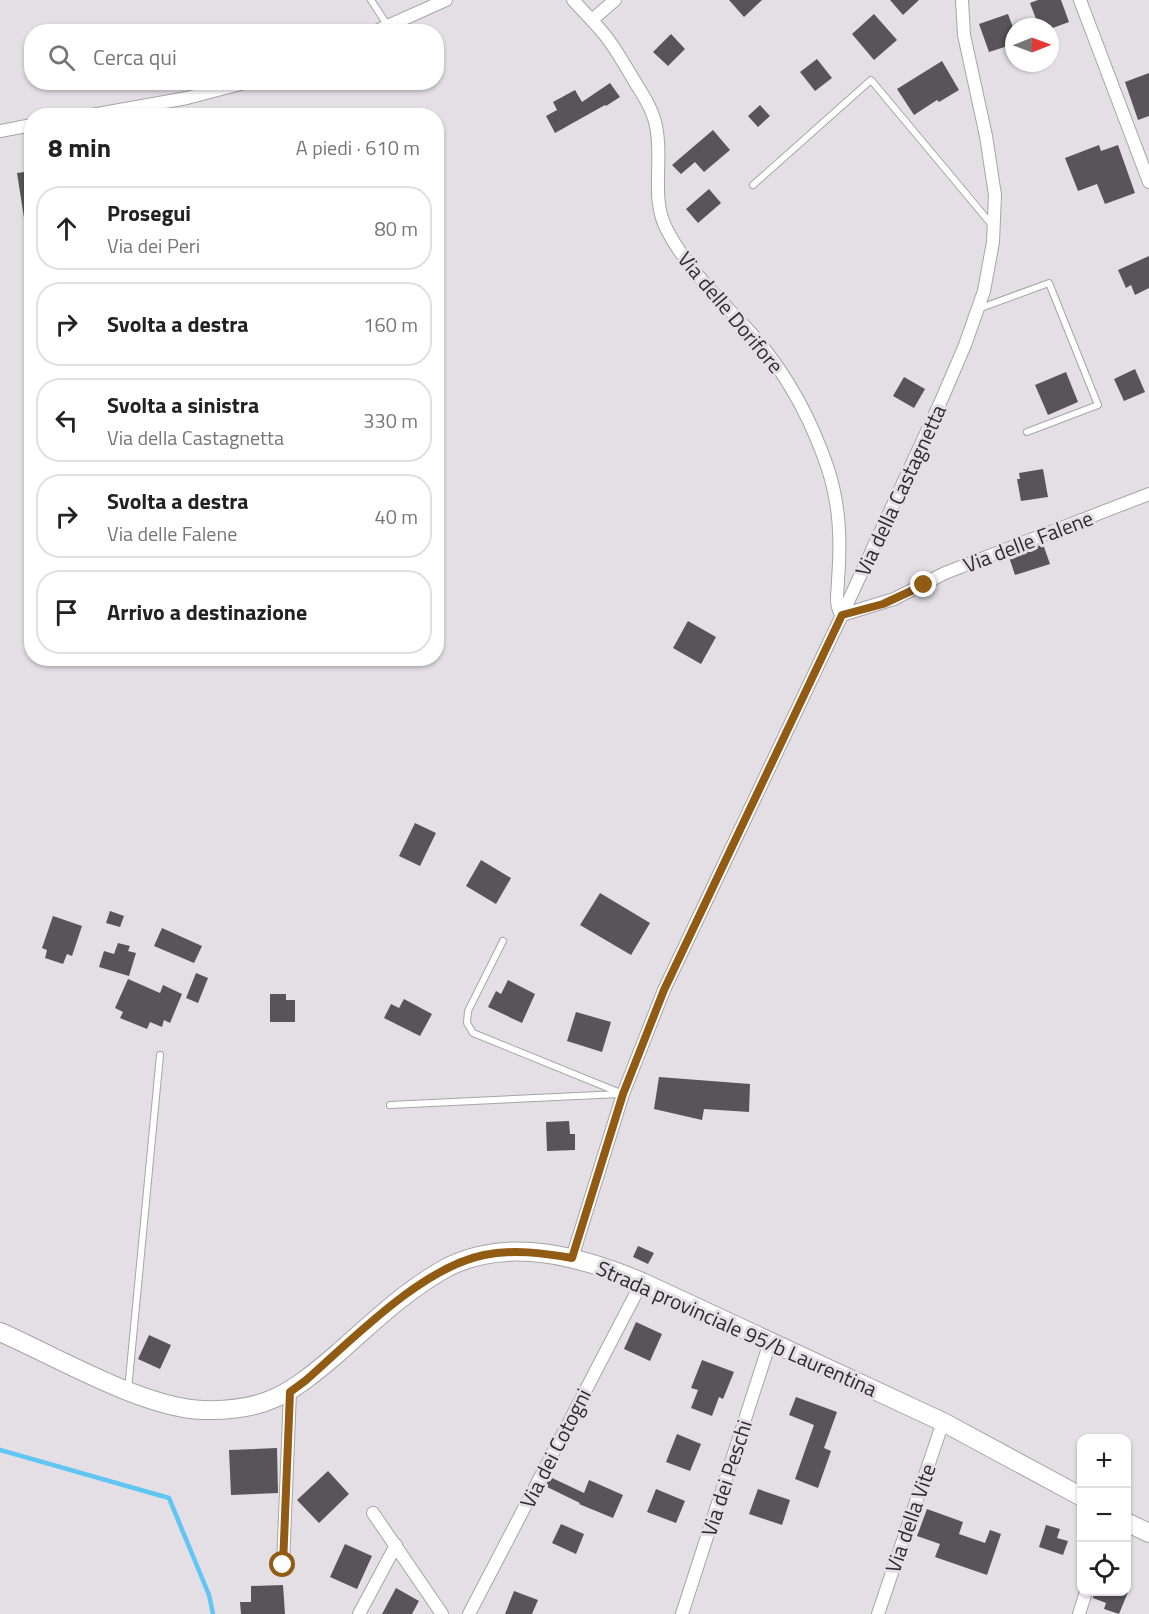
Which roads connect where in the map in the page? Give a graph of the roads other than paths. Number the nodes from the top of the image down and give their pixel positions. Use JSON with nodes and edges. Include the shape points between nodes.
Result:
{"nodes":[{"id":1,"x":371,"y":0,"type":"edge"},
{"id":2,"x":446,"y":0,"type":"edge"},
{"id":3,"x":573,"y":0,"type":"edge"},
{"id":4,"x":615,"y":0,"type":"edge"},
{"id":5,"x":962,"y":0,"type":"edge"},
{"id":6,"x":1080,"y":0,"type":"edge"},
{"id":7,"x":592,"y":20,"type":"junction"},
{"id":8,"x":387,"y":24,"type":"edge"},
{"id":9,"x":392,"y":24,"type":"edge"},
{"id":10,"x":218,"y":90,"type":"edge"},
{"id":11,"x":130,"y":108,"type":"edge"},
{"id":12,"x":24,"y":126,"type":"edge"},
{"id":13,"x":0,"y":130,"type":"edge"},
{"id":14,"x":1149,"y":182,"type":"edge"},
{"id":15,"x":753,"y":185,"type":"dead end"},
{"id":16,"x":995,"y":228,"type":"junction"},
{"id":17,"x":978,"y":310,"type":"junction"},
{"id":18,"x":1027,"y":432,"type":"dead end"},
{"id":19,"x":1149,"y":494,"type":"edge"},
{"id":20,"x":842,"y":615,"type":"junction"},
{"id":21,"x":503,"y":941,"type":"dead end"},
{"id":22,"x":160,"y":1054,"type":"dead end"},
{"id":23,"x":623,"y":1094,"type":"junction"},
{"id":24,"x":390,"y":1105,"type":"dead end"},
{"id":25,"x":572,"y":1258,"type":"junction"},
{"id":26,"x":642,"y":1282,"type":"junction"},
{"id":27,"x":0,"y":1332,"type":"edge"},
{"id":28,"x":770,"y":1342,"type":"junction"},
{"id":29,"x":128,"y":1390,"type":"junction"},
{"id":30,"x":290,"y":1392,"type":"junction"},
{"id":31,"x":943,"y":1422,"type":"junction"},
{"id":32,"x":1077,"y":1494,"type":"edge"},
{"id":33,"x":373,"y":1513,"type":"dead end"},
{"id":34,"x":1131,"y":1524,"type":"edge"},
{"id":35,"x":1149,"y":1533,"type":"edge"},
{"id":36,"x":396,"y":1545,"type":"junction"},
{"id":37,"x":283,"y":1565,"type":"dead end"},
{"id":38,"x":1085,"y":1596,"type":"edge"},
{"id":39,"x":359,"y":1614,"type":"edge"},
{"id":40,"x":442,"y":1614,"type":"edge"},
{"id":41,"x":469,"y":1614,"type":"edge"},
{"id":42,"x":682,"y":1614,"type":"edge"},
{"id":43,"x":878,"y":1614,"type":"edge"},
{"id":44,"x":1078,"y":1614,"type":"edge"}],
"edges":[{"from":1,"to":8,"type":"lane"},
{"from":2,"to":9,"type":"street"},
{"from":3,"to":7,"type":"street","name":"Via delle Dorifore"},
{"from":4,"to":7,"type":"street"},
{"from":5,"to":16,"type":"street","name":"Via della Castagnetta","via":[[964,35],[995,195]]},
{"from":6,"to":14,"type":"street"},
{"from":7,"to":20,"type":"street","name":"Via delle Dorifore","via":[[623,61],[654,118],[660,213],[666,229],[711,290],[771,357],[799,401],[816,439],[831,478],[838,512],[837,605]]},
{"from":10,"to":11,"type":"street"},
{"from":12,"to":13,"type":"street"},
{"from":15,"to":16,"type":"lane","via":[[871,80]]},
{"from":16,"to":17,"type":"street","name":"Via della Castagnetta"},
{"from":17,"to":18,"type":"lane","via":[[1049,283],[1098,405]]},
{"from":17,"to":20,"type":"street","name":"Via della Castagnetta","via":[[950,382]]},
{"from":19,"to":20,"type":"street","name":"Via delle Falene","via":[[945,573],[894,599]]},
{"from":20,"to":23,"type":"street","name":"Via della Castagnetta","via":[[673,970]]},
{"from":21,"to":23,"type":"lane","via":[[468,1011],[470,1029]]},
{"from":22,"to":29,"type":"lane"},
{"from":23,"to":24,"type":"lane"},
{"from":23,"to":25,"type":"street","name":"Via della Castagnetta"},
{"from":25,"to":26,"type":"main road","name":"Strada provinciale 95/b Laurentina"},
{"from":25,"to":30,"type":"main road","name":"Strada provinciale 95/b Laurentina","via":[[499,1253],[448,1268],[398,1301]]},
{"from":26,"to":28,"type":"main road","name":"Strada provinciale 95/b Laurentina"},
{"from":26,"to":41,"type":"street","name":"Via dei Cotogni"},
{"from":27,"to":29,"type":"main road","name":"Strada provinciale 95/b Laurentina"},
{"from":28,"to":31,"type":"main road","name":"Strada provinciale 95/b Laurentina"},
{"from":28,"to":42,"type":"street","name":"Via dei Peschi"},
{"from":29,"to":30,"type":"main road","name":"Strada provinciale 95/b Laurentina","via":[[164,1403],[204,1410],[263,1403]]},
{"from":30,"to":37,"type":"street"},
{"from":31,"to":32,"type":"main road","name":"Strada provinciale 95/b Laurentina"},
{"from":31,"to":43,"type":"street","name":"Via della Vite"},
{"from":33,"to":36,"type":"street"},
{"from":34,"to":35,"type":"main road"},
{"from":36,"to":39,"type":"street"},
{"from":36,"to":40,"type":"street"},
{"from":38,"to":44,"type":"street"}]}
